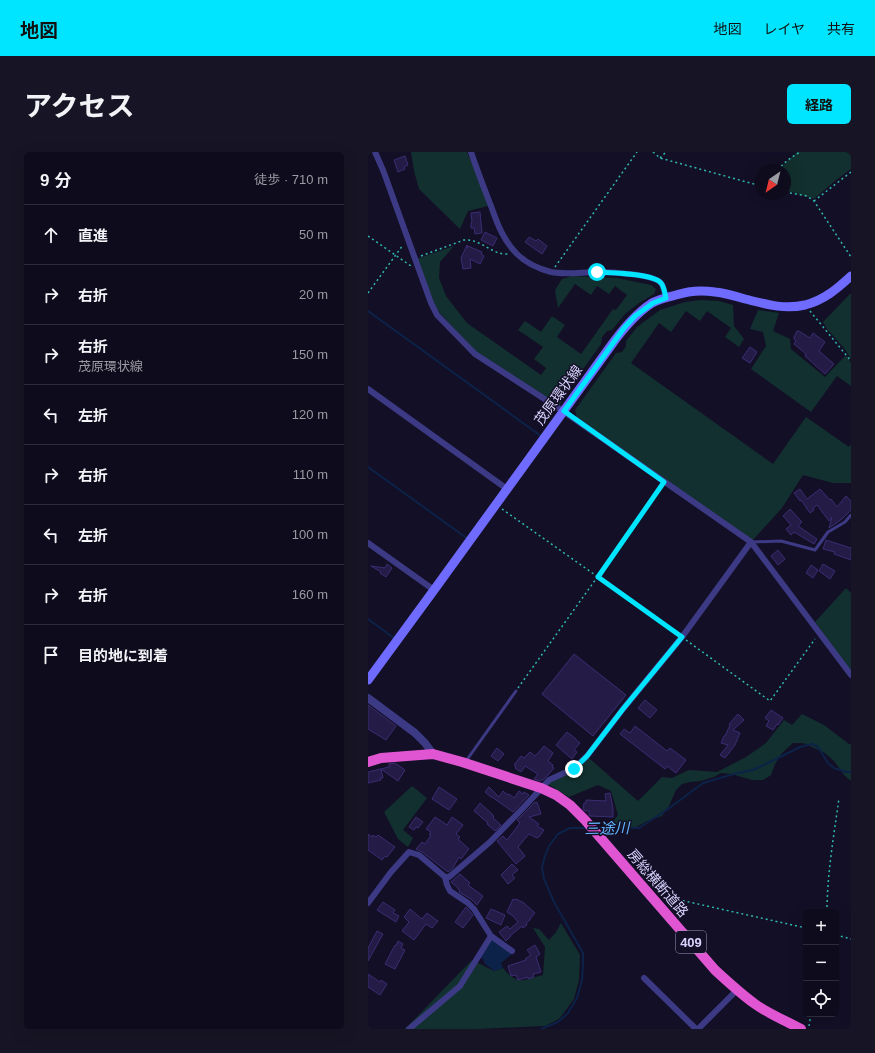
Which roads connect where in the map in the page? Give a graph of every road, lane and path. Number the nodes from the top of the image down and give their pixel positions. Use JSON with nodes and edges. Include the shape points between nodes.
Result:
{"nodes":[{"id":1,"x":375,"y":152,"type":"edge"},
{"id":2,"x":471,"y":152,"type":"edge"},
{"id":3,"x":637,"y":152,"type":"edge"},
{"id":4,"x":653,"y":152,"type":"edge"},
{"id":5,"x":666,"y":152,"type":"edge"},
{"id":6,"x":800,"y":152,"type":"edge"},
{"id":7,"x":660,"y":158,"type":"junction"},
{"id":8,"x":783,"y":164,"type":"edge"},
{"id":9,"x":851,"y":172,"type":"edge"},
{"id":10,"x":755,"y":184,"type":"edge"},
{"id":11,"x":791,"y":193,"type":"edge"},
{"id":12,"x":814,"y":201,"type":"junction"},
{"id":13,"x":368,"y":236,"type":"edge"},
{"id":14,"x":407,"y":239,"type":"junction"},
{"id":15,"x":511,"y":254,"type":"dead end"},
{"id":16,"x":395,"y":255,"type":"junction"},
{"id":17,"x":851,"y":258,"type":"edge"},
{"id":18,"x":415,"y":259,"type":"junction"},
{"id":19,"x":418,"y":268,"type":"junction"},
{"id":20,"x":551,"y":272,"type":"junction"},
{"id":21,"x":851,"y":276,"type":"edge"},
{"id":22,"x":368,"y":293,"type":"edge"},
{"id":23,"x":666,"y":298,"type":"junction"},
{"id":24,"x":805,"y":305,"type":"junction"},
{"id":25,"x":851,"y":361,"type":"edge"},
{"id":26,"x":368,"y":389,"type":"edge"},
{"id":27,"x":564,"y":411,"type":"junction"},
{"id":28,"x":664,"y":482,"type":"junction"},
{"id":29,"x":507,"y":489,"type":"junction"},
{"id":30,"x":496,"y":504,"type":"junction"},
{"id":31,"x":851,"y":515,"type":"edge"},
{"id":32,"x":751,"y":542,"type":"junction"},
{"id":33,"x":368,"y":543,"type":"edge"},
{"id":34,"x":598,"y":577,"type":"junction"},
{"id":35,"x":434,"y":590,"type":"junction"},
{"id":36,"x":819,"y":632,"type":"junction"},
{"id":37,"x":682,"y":637,"type":"junction"},
{"id":38,"x":851,"y":675,"type":"edge"},
{"id":39,"x":368,"y":680,"type":"edge"},
{"id":40,"x":516,"y":691,"type":"joint"},
{"id":41,"x":368,"y":698,"type":"edge"},
{"id":42,"x":433,"y":754,"type":"junction"},
{"id":43,"x":368,"y":762,"type":"edge"},
{"id":44,"x":465,"y":763,"type":"junction"},
{"id":45,"x":541,"y":788,"type":"junction"},
{"id":46,"x":839,"y":798,"type":"dead end"},
{"id":47,"x":445,"y":877,"type":"junction"},
{"id":48,"x":651,"y":897,"type":"junction"},
{"id":49,"x":368,"y":904,"type":"edge"},
{"id":50,"x":828,"y":909,"type":"edge"},
{"id":51,"x":803,"y":927,"type":"edge"},
{"id":52,"x":491,"y":936,"type":"junction"},
{"id":53,"x":839,"y":936,"type":"edge"},
{"id":54,"x":851,"y":939,"type":"edge"},
{"id":55,"x":512,"y":951,"type":"dead end"},
{"id":56,"x":644,"y":978,"type":"dead end"},
{"id":57,"x":737,"y":990,"type":"junction"},
{"id":58,"x":810,"y":1017,"type":"edge"},
{"id":59,"x":409,"y":1029,"type":"edge"},
{"id":60,"x":697,"y":1029,"type":"edge"},
{"id":61,"x":802,"y":1029,"type":"edge"},
{"id":62,"x":808,"y":1029,"type":"edge"}],
"edges":[{"from":1,"to":14,"type":"street"},
{"from":2,"to":20,"type":"street","via":[[506,241],[525,261]]},
{"from":3,"to":20,"type":"path"},
{"from":4,"to":7,"type":"path"},
{"from":5,"to":7,"type":"path"},
{"from":6,"to":8,"type":"path"},
{"from":7,"to":10,"type":"path"},
{"from":9,"to":12,"type":"path"},
{"from":11,"to":12,"type":"path","via":[[807,196]]},
{"from":12,"to":17,"type":"path"},
{"from":13,"to":16,"type":"path"},
{"from":14,"to":16,"type":"path"},
{"from":14,"to":18,"type":"street"},
{"from":15,"to":18,"type":"path","via":[[500,253],[480,243],[464,240]]},
{"from":16,"to":19,"type":"path"},
{"from":16,"to":22,"type":"path"},
{"from":18,"to":19,"type":"street"},
{"from":19,"to":27,"type":"street","via":[[437,315],[475,354]]},
{"from":20,"to":23,"type":"street","via":[[605,272],[655,278],[661,283]]},
{"from":21,"to":24,"type":"main road","name":"茂原環状線","via":[[826,297]]},
{"from":23,"to":24,"type":"main road","name":"茂原環状線","via":[[697,291],[715,292],[781,307]]},
{"from":23,"to":27,"type":"main road","name":"茂原環状線","via":[[653,303],[624,328]]},
{"from":24,"to":25,"type":"path"},
{"from":26,"to":29,"type":"street"},
{"from":27,"to":28,"type":"street"},
{"from":27,"to":29,"type":"main road","name":"茂原環状線"},
{"from":28,"to":32,"type":"street"},
{"from":28,"to":34,"type":"path"},
{"from":29,"to":30,"type":"main road","name":"茂原環状線"},
{"from":30,"to":34,"type":"path"},
{"from":30,"to":35,"type":"main road","name":"茂原環状線"},
{"from":31,"to":32,"type":"lane","via":[[845,522],[828,532],[815,550],[781,541]]},
{"from":32,"to":36,"type":"street"},
{"from":32,"to":37,"type":"street"},
{"from":33,"to":35,"type":"street"},
{"from":34,"to":37,"type":"path"},
{"from":34,"to":40,"type":"path"},
{"from":35,"to":39,"type":"main road","name":"茂原環状線"},
{"from":36,"to":37,"type":"path","via":[[770,701]]},
{"from":36,"to":38,"type":"street"},
{"from":37,"to":45,"type":"street","via":[[587,756],[574,769],[549,780]]},
{"from":40,"to":44,"type":"lane"},
{"from":41,"to":42,"type":"street","via":[[415,733]]},
{"from":42,"to":43,"type":"highway","name":"房総横断道路","number":"409","via":[[381,758]]},
{"from":42,"to":44,"type":"highway","name":"房総横断道路","number":"409"},
{"from":44,"to":45,"type":"highway","name":"房総横断道路","number":"409"},
{"from":45,"to":47,"type":"street","via":[[490,842],[449,877]]},
{"from":45,"to":48,"type":"highway","name":"房総横断道路","number":"409","via":[[570,805]]},
{"from":46,"to":50,"type":"path","via":[[831,852]]},
{"from":47,"to":49,"type":"street","via":[[419,855],[409,852]]},
{"from":47,"to":52,"type":"street","via":[[450,891],[474,909]]},
{"from":48,"to":51,"type":"path","via":[[671,898]]},
{"from":48,"to":57,"type":"highway","name":"房総横断道路","number":"409","via":[[715,970]]},
{"from":52,"to":55,"type":"street"},
{"from":52,"to":59,"type":"street","via":[[460,986]]},
{"from":53,"to":54,"type":"path"},
{"from":56,"to":60,"type":"street"},
{"from":57,"to":60,"type":"street"},
{"from":57,"to":61,"type":"highway","name":"房総横断道路","number":"409","via":[[780,1019]]},
{"from":58,"to":62,"type":"path"}]}
